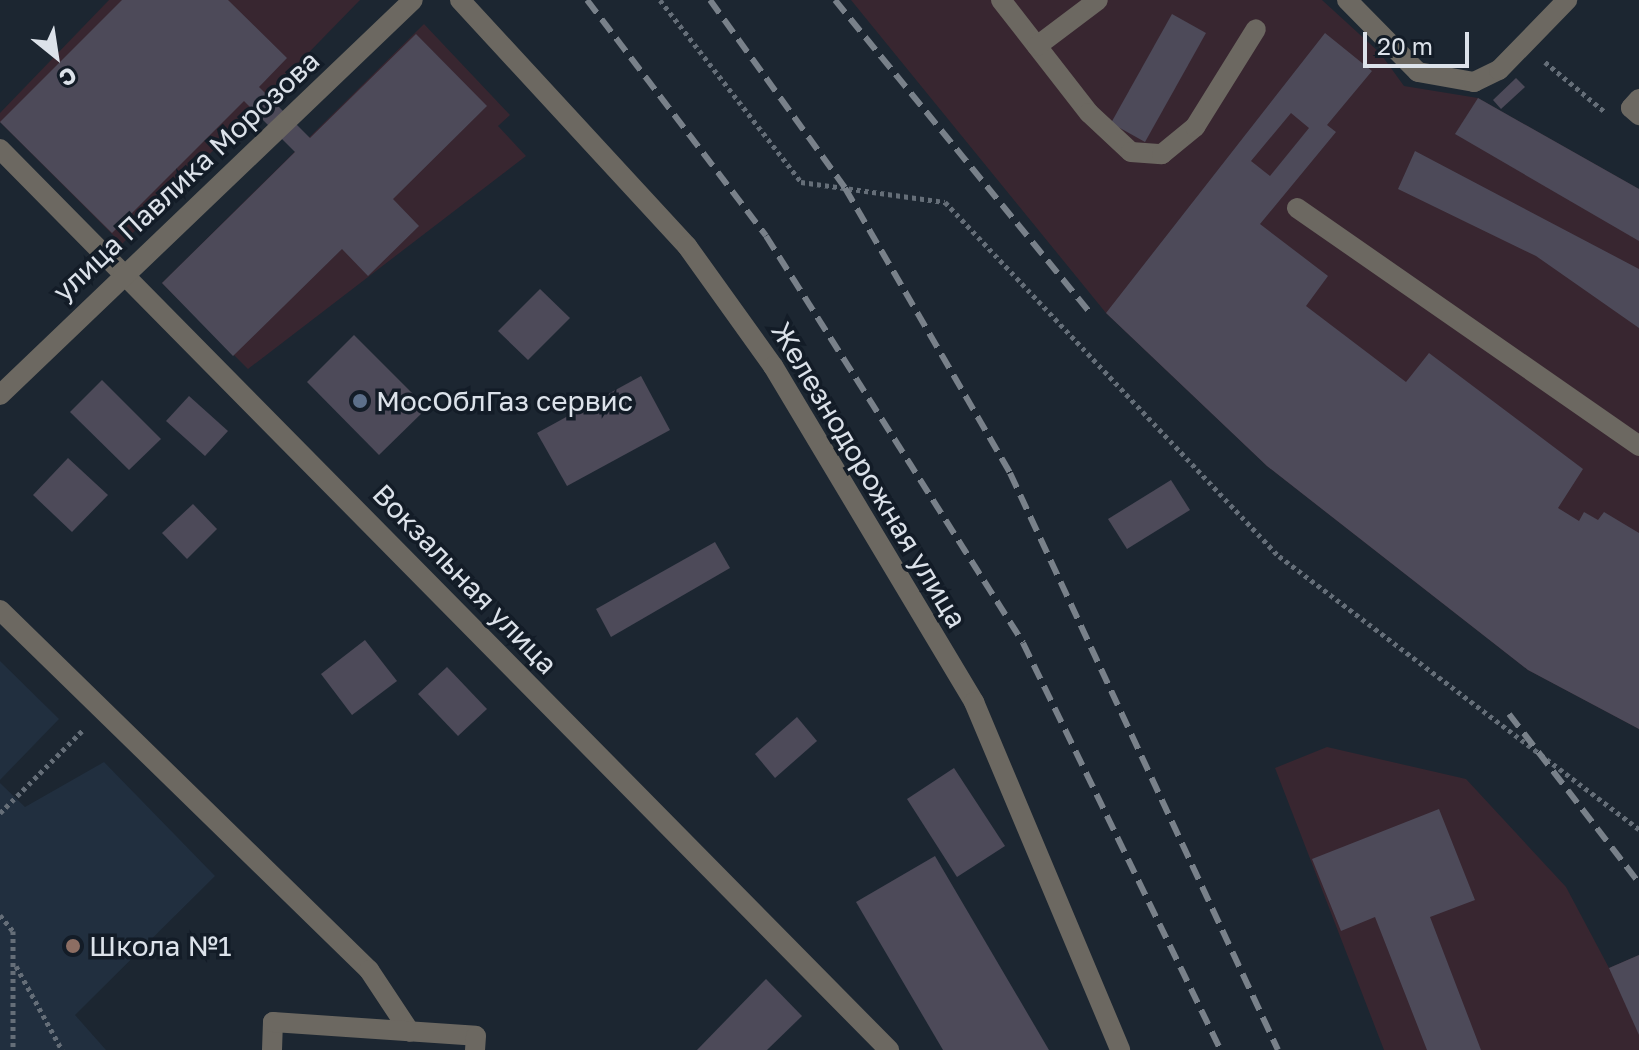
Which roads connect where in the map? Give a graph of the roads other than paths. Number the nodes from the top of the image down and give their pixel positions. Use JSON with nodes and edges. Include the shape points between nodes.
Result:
{"nodes":[{"id":1,"x":413,"y":0,"type":"edge"},
{"id":2,"x":460,"y":0,"type":"edge"},
{"id":3,"x":1001,"y":0,"type":"edge"},
{"id":4,"x":1098,"y":0,"type":"edge"},
{"id":5,"x":1347,"y":0,"type":"edge"},
{"id":6,"x":1567,"y":0,"type":"edge"},
{"id":7,"x":1256,"y":29,"type":"dead end"},
{"id":8,"x":1037,"y":46,"type":"junction"},
{"id":9,"x":0,"y":149,"type":"edge"},
{"id":10,"x":1297,"y":208,"type":"dead end"},
{"id":11,"x":123,"y":271,"type":"junction"},
{"id":12,"x":0,"y":395,"type":"edge"},
{"id":13,"x":1639,"y":446,"type":"edge"},
{"id":14,"x":0,"y":610,"type":"edge"},
{"id":15,"x":410,"y":1032,"type":"junction"},
{"id":16,"x":272,"y":1050,"type":"edge"},
{"id":17,"x":475,"y":1050,"type":"edge"},
{"id":18,"x":889,"y":1050,"type":"edge"},
{"id":19,"x":1120,"y":1050,"type":"edge"}],
"edges":[{"from":1,"to":11,"type":"street","name":"улица Павлика Морозова"},
{"from":2,"to":19,"type":"street","name":"Железнодорожная улица","via":[[687,246],[773,366],[974,702]]},
{"from":3,"to":8,"type":"street"},
{"from":4,"to":8,"type":"street"},
{"from":5,"to":6,"type":"street","via":[[1418,72],[1446,82],[1474,82],[1525,47]]},
{"from":7,"to":8,"type":"street","via":[[1195,127],[1162,154],[1131,152],[1089,113]]},
{"from":9,"to":11,"type":"street","name":"Вокзальная улица"},
{"from":10,"to":13,"type":"street"},
{"from":11,"to":12,"type":"street","name":"улица Павлика Морозова"},
{"from":11,"to":18,"type":"street","name":"Вокзальная улица"},
{"from":14,"to":15,"type":"street","via":[[369,970]]},
{"from":15,"to":16,"type":"street","via":[[273,1022]]},
{"from":15,"to":17,"type":"street","via":[[476,1036]]}]}
